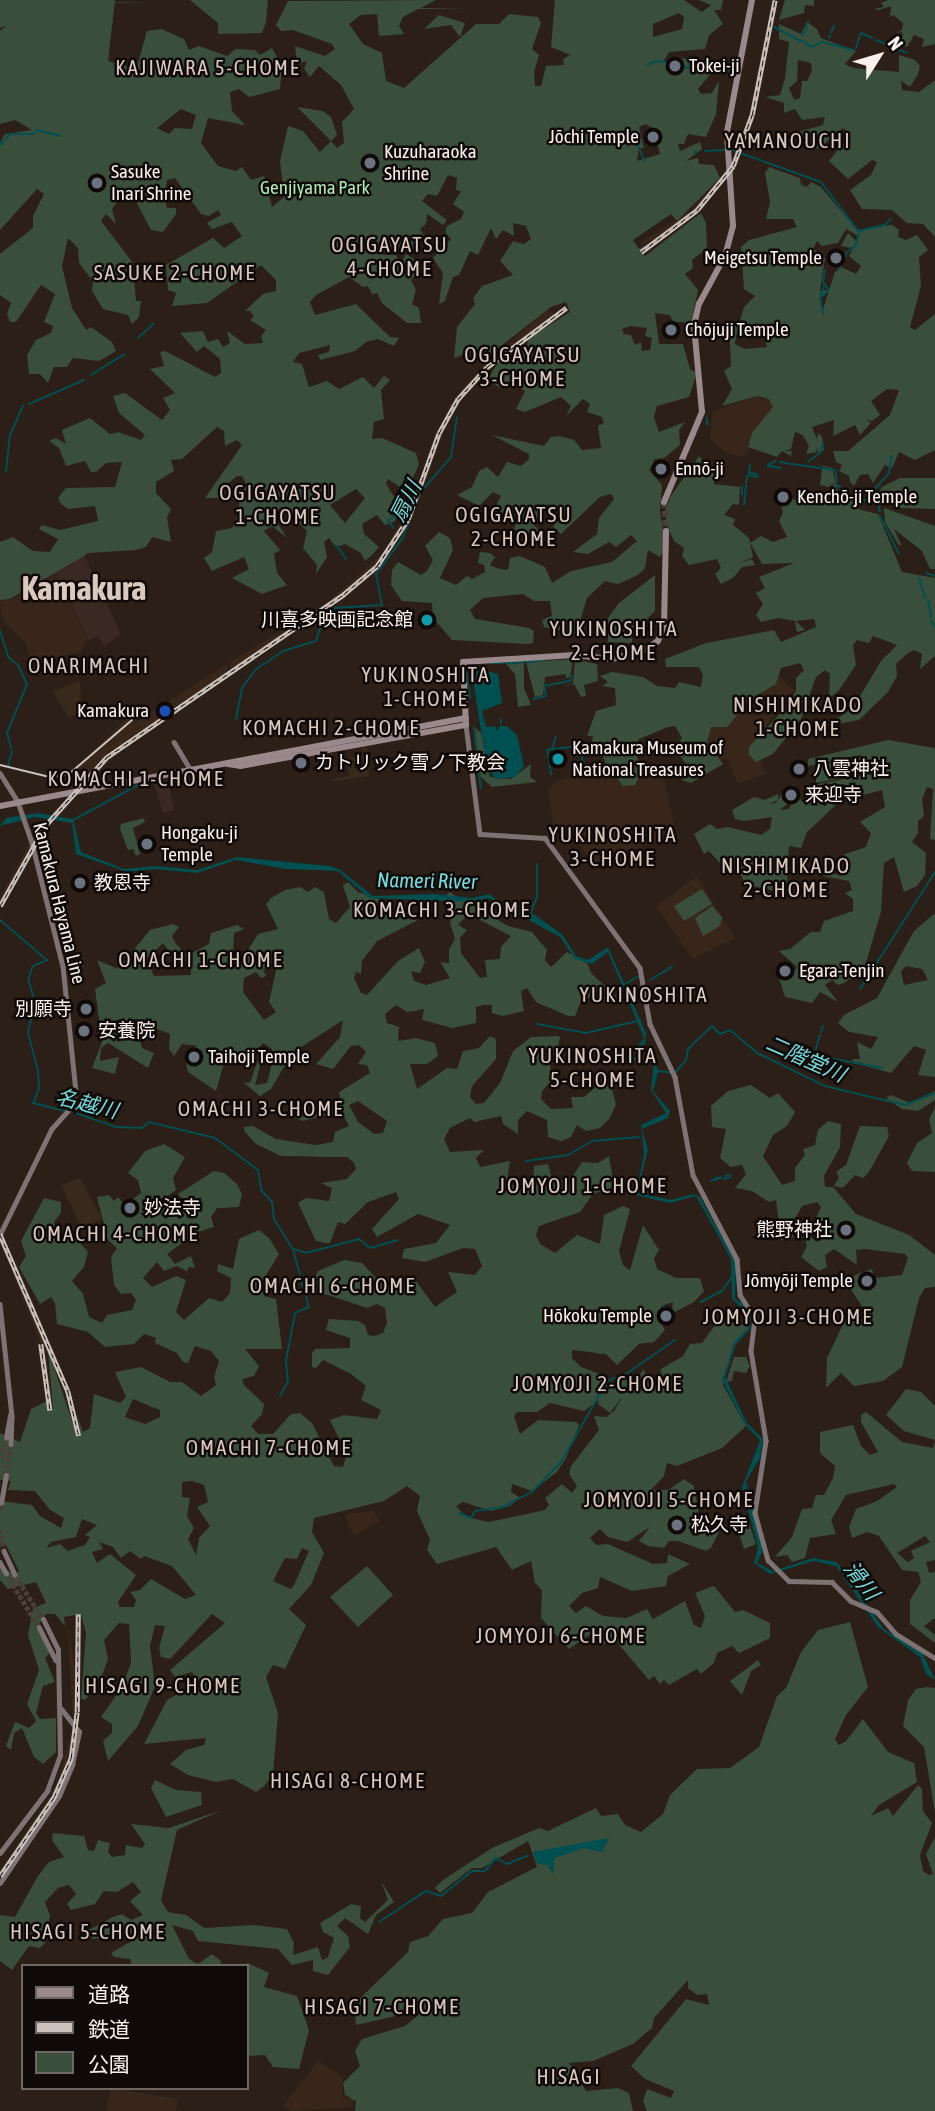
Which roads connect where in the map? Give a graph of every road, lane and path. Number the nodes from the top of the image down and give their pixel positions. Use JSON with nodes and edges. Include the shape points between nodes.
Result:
{"nodes":[{"id":1,"x":752,"y":0,"type":"edge"},
{"id":2,"x":664,"y":502,"type":"tunnel mouth"},
{"id":3,"x":666,"y":531,"type":"tunnel mouth"},
{"id":4,"x":466,"y":721,"type":"junction"},
{"id":5,"x":174,"y":742,"type":"dead end"},
{"id":6,"x":191,"y":770,"type":"junction"},
{"id":7,"x":0,"y":773,"type":"edge"},
{"id":8,"x":18,"y":802,"type":"junction"},
{"id":9,"x":0,"y":806,"type":"edge"},
{"id":10,"x":0,"y":1235,"type":"edge"},
{"id":11,"x":0,"y":1304,"type":"edge"},
{"id":12,"x":10,"y":1404,"type":"junction"},
{"id":13,"x":6,"y":1438,"type":"tunnel mouth"},
{"id":14,"x":11,"y":1444,"type":"tunnel mouth"},
{"id":15,"x":6,"y":1475,"type":"dead end"},
{"id":16,"x":1,"y":1503,"type":"edge"},
{"id":17,"x":0,"y":1560,"type":"edge"},
{"id":18,"x":6,"y":1573,"type":"tunnel mouth"},
{"id":19,"x":15,"y":1575,"type":"tunnel mouth"},
{"id":20,"x":43,"y":1619,"type":"tunnel mouth"},
{"id":21,"x":39,"y":1627,"type":"tunnel mouth"},
{"id":22,"x":935,"y":1658,"type":"edge"},
{"id":23,"x":59,"y":1668,"type":"junction"},
{"id":24,"x":61,"y":1708,"type":"junction"},
{"id":25,"x":61,"y":1719,"type":"junction"},
{"id":26,"x":71,"y":1721,"type":"junction"},
{"id":27,"x":0,"y":1853,"type":"edge"},
{"id":28,"x":0,"y":1882,"type":"edge"}],
"edges":[{"from":1,"to":2,"type":"main road","via":[[727,132],[733,226],[725,256],[694,325],[702,412]]},
{"from":3,"to":4,"type":"main road","via":[[664,626],[654,644],[635,654],[463,662]]},
{"from":4,"to":6,"type":"main road"},
{"from":4,"to":22,"type":"main road","via":[[480,834],[540,836],[550,844],[640,968],[647,1016],[676,1077],[693,1175],[737,1259],[740,1295],[755,1318],[751,1351],[766,1441],[755,1513],[768,1560],[794,1582],[828,1580],[871,1609],[896,1634]]},
{"from":5,"to":6,"type":"main road"},
{"from":6,"to":8,"type":"main road"},
{"from":7,"to":8,"type":"main road","name":"Kamakura Hayama Line"},
{"from":8,"to":9,"type":"main road"},
{"from":8,"to":10,"type":"main road","name":"Kamakura Hayama Line","via":[[67,985],[76,1091]]},
{"from":11,"to":12,"type":"main road"},
{"from":12,"to":13,"type":"main road"},
{"from":12,"to":14,"type":"main road"},
{"from":15,"to":16,"type":"main road"},
{"from":17,"to":18,"type":"main road"},
{"from":17,"to":19,"type":"main road","via":[[4,1552]]},
{"from":20,"to":23,"type":"main road","via":[[57,1644]]},
{"from":21,"to":23,"type":"main road"},
{"from":23,"to":24,"type":"main road"},
{"from":24,"to":25,"type":"main road"},
{"from":24,"to":26,"type":"main road"},
{"from":25,"to":26,"type":"main road"},
{"from":25,"to":27,"type":"main road","via":[[61,1752],[52,1782]]},
{"from":26,"to":28,"type":"main road","via":[[79,1734],[62,1790]]}]}
